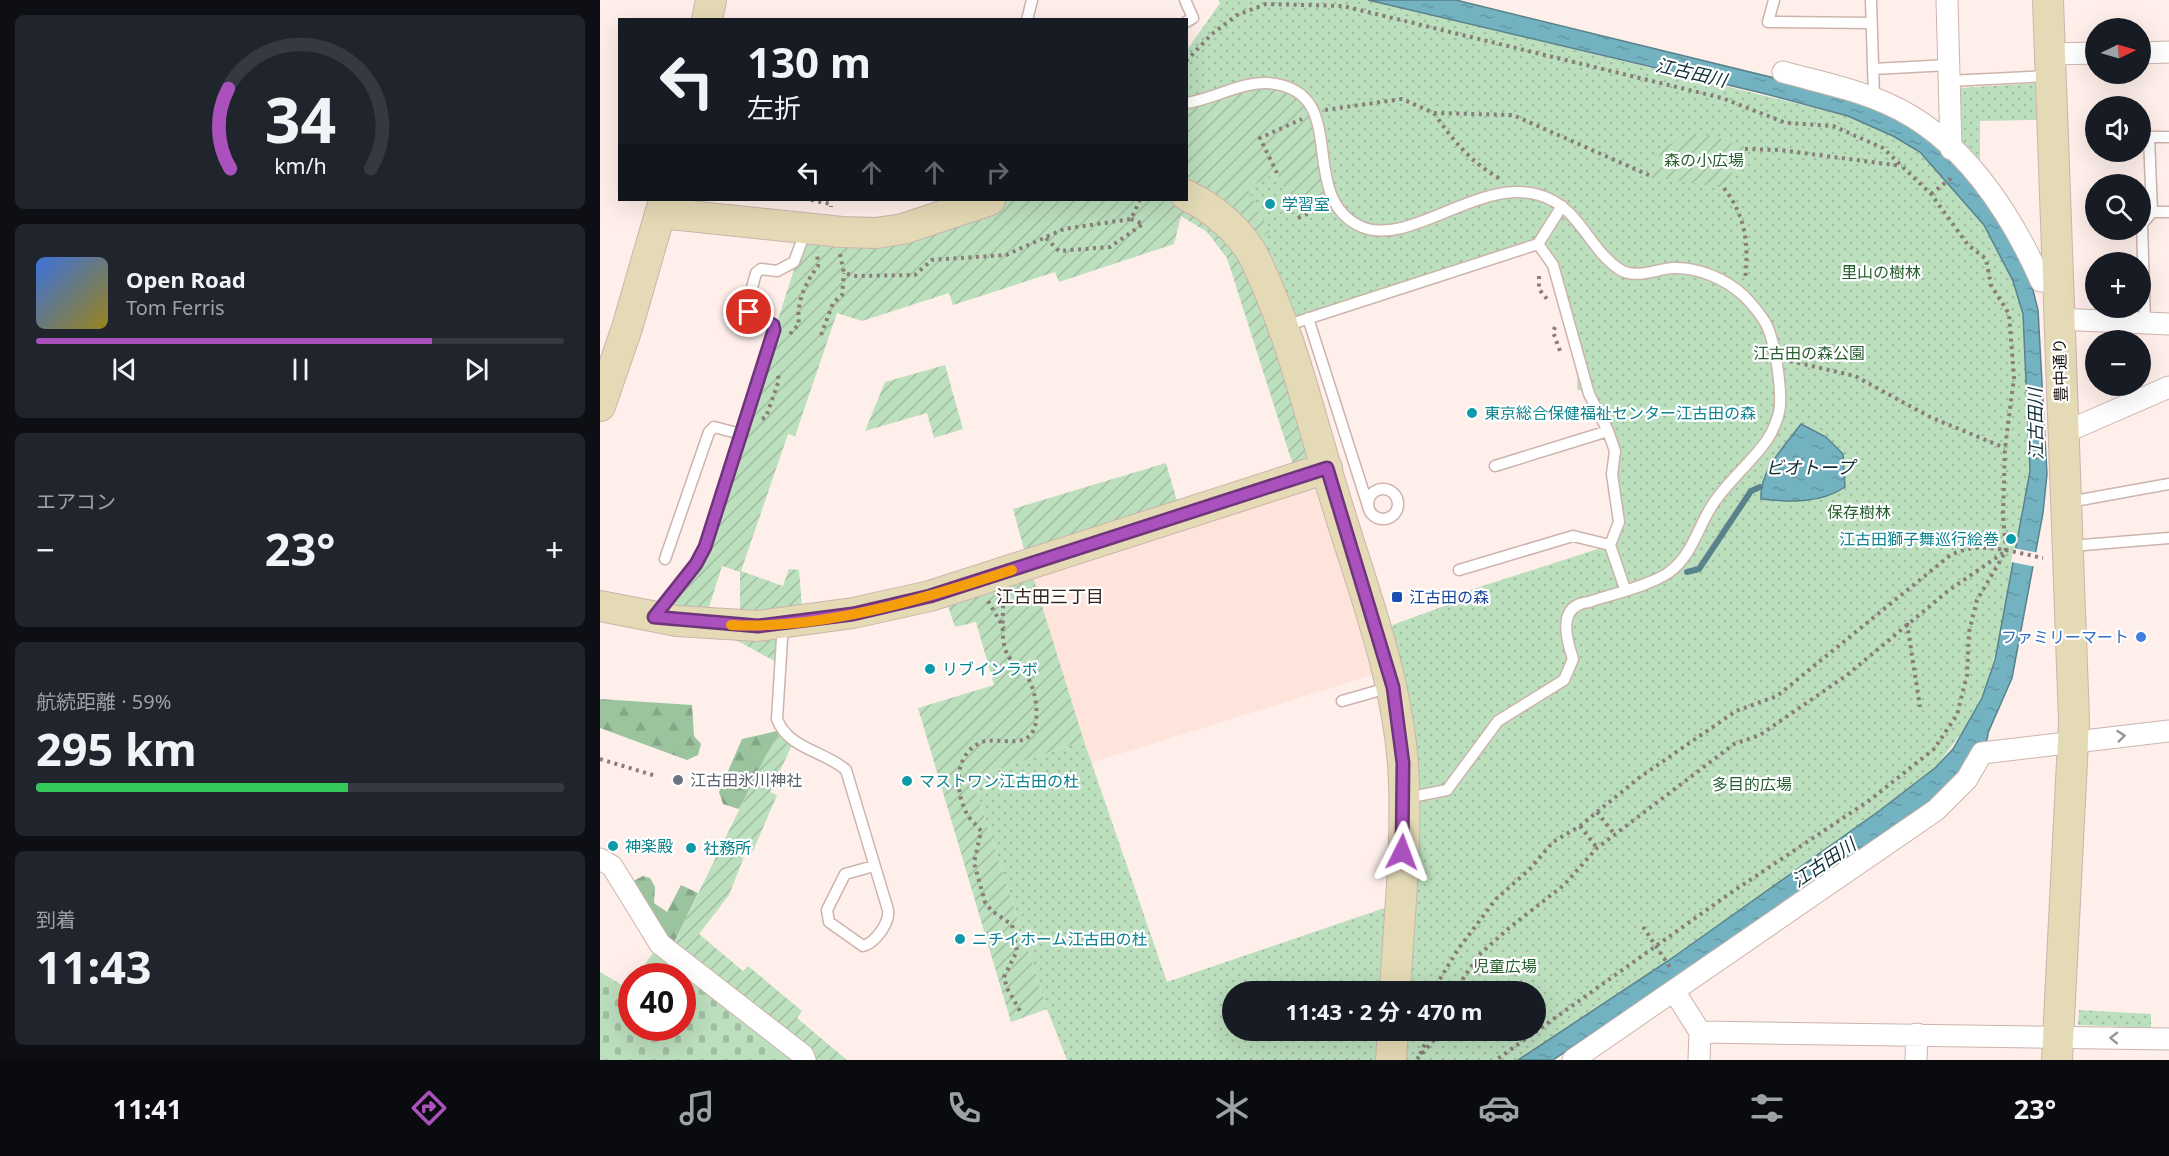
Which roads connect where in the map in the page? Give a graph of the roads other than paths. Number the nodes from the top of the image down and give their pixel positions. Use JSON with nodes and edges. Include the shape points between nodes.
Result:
{"nodes":[{"id":1,"x":711,"y":0,"type":"edge"},
{"id":2,"x":1032,"y":0,"type":"edge"},
{"id":3,"x":1185,"y":0,"type":"edge"},
{"id":4,"x":1773,"y":0,"type":"edge"},
{"id":5,"x":1871,"y":0,"type":"edge"},
{"id":6,"x":1947,"y":0,"type":"edge"},
{"id":7,"x":2048,"y":0,"type":"edge"},
{"id":8,"x":707,"y":18,"type":"edge"},
{"id":9,"x":1028,"y":18,"type":"edge"},
{"id":10,"x":1188,"y":21,"type":"edge"},
{"id":11,"x":1871,"y":23,"type":"junction"},
{"id":12,"x":2169,"y":52,"type":"edge"},
{"id":13,"x":2151,"y":53,"type":"edge"},
{"id":14,"x":2085,"y":56,"type":"edge"},
{"id":15,"x":2050,"y":65,"type":"junction"},
{"id":16,"x":1873,"y":69,"type":"junction"},
{"id":17,"x":1784,"y":72,"type":"dead end"},
{"id":18,"x":1949,"y":73,"type":"junction"},
{"id":19,"x":1874,"y":98,"type":"junction"},
{"id":20,"x":1188,"y":103,"type":"edge"},
{"id":21,"x":2169,"y":136,"type":"edge"},
{"id":22,"x":1951,"y":149,"type":"junction"},
{"id":23,"x":1188,"y":196,"type":"edge"},
{"id":24,"x":987,"y":201,"type":"edge"},
{"id":25,"x":662,"y":206,"type":"edge"},
{"id":26,"x":1562,"y":206,"type":"junction"},
{"id":27,"x":2152,"y":212,"type":"junction"},
{"id":28,"x":2169,"y":212,"type":"edge"},
{"id":29,"x":807,"y":229,"type":"junction"},
{"id":30,"x":1538,"y":244,"type":"junction"},
{"id":31,"x":2057,"y":280,"type":"junction"},
{"id":32,"x":2058,"y":319,"type":"junction"},
{"id":33,"x":1295,"y":323,"type":"junction"},
{"id":34,"x":2145,"y":323,"type":"junction"},
{"id":35,"x":2169,"y":324,"type":"edge"},
{"id":36,"x":2169,"y":387,"type":"edge"},
{"id":37,"x":600,"y":403,"type":"edge"},
{"id":38,"x":1608,"y":431,"type":"junction"},
{"id":39,"x":2063,"y":433,"type":"junction"},
{"id":40,"x":741,"y":434,"type":"junction"},
{"id":41,"x":1495,"y":466,"type":"dead end"},
{"id":42,"x":1344,"y":484,"type":"junction"},
{"id":43,"x":2169,"y":484,"type":"edge"},
{"id":44,"x":2066,"y":502,"type":"junction"},
{"id":45,"x":1368,"y":506,"type":"dead end"},
{"id":46,"x":2169,"y":538,"type":"edge"},
{"id":47,"x":1610,"y":545,"type":"junction"},
{"id":48,"x":2058,"y":552,"type":"junction"},
{"id":49,"x":666,"y":559,"type":"dead end"},
{"id":50,"x":1458,"y":570,"type":"dead end"},
{"id":51,"x":1625,"y":590,"type":"junction"},
{"id":52,"x":600,"y":606,"type":"edge"},
{"id":53,"x":654,"y":617,"type":"junction"},
{"id":54,"x":783,"y":623,"type":"junction"},
{"id":55,"x":1393,"y":687,"type":"junction"},
{"id":56,"x":1342,"y":701,"type":"dead end"},
{"id":57,"x":2169,"y":731,"type":"edge"},
{"id":58,"x":2073,"y":741,"type":"junction"},
{"id":59,"x":1404,"y":798,"type":"junction"},
{"id":60,"x":600,"y":859,"type":"edge"},
{"id":61,"x":874,"y":866,"type":"junction"},
{"id":62,"x":1396,"y":981,"type":"edge"},
{"id":63,"x":1678,"y":988,"type":"junction"},
{"id":64,"x":1700,"y":1032,"type":"junction"},
{"id":65,"x":1917,"y":1035,"type":"junction"},
{"id":66,"x":2169,"y":1039,"type":"edge"},
{"id":67,"x":1392,"y":1041,"type":"edge"},
{"id":68,"x":2058,"y":1048,"type":"edge"},
{"id":69,"x":805,"y":1060,"type":"edge"},
{"id":70,"x":1391,"y":1060,"type":"edge"},
{"id":71,"x":1573,"y":1060,"type":"edge"},
{"id":72,"x":1699,"y":1060,"type":"edge"},
{"id":73,"x":1916,"y":1060,"type":"edge"}],
"edges":[{"from":1,"to":8,"type":"street"},
{"from":2,"to":9,"type":"lane"},
{"from":3,"to":10,"type":"lane","via":[[1193,18]]},
{"from":4,"to":11,"type":"lane","via":[[1768,22]]},
{"from":5,"to":11,"type":"lane"},
{"from":6,"to":18,"type":"street"},
{"from":7,"to":15,"type":"street","name":"豊中通り"},
{"from":11,"to":16,"type":"lane"},
{"from":12,"to":13,"type":"street"},
{"from":14,"to":15,"type":"street"},
{"from":15,"to":18,"type":"lane"},
{"from":15,"to":31,"type":"street","name":"豊中通り"},
{"from":16,"to":18,"type":"lane"},
{"from":16,"to":19,"type":"lane"},
{"from":17,"to":19,"type":"street"},
{"from":18,"to":22,"type":"street"},
{"from":19,"to":22,"type":"street","via":[[1906,114]]},
{"from":20,"to":26,"type":"lane","via":[[1251,84],[1268,83],[1307,100],[1316,112],[1324,172],[1333,202],[1342,214],[1362,227],[1389,230],[1499,192],[1541,195]]},
{"from":21,"to":27,"type":"lane","via":[[2149,137]]},
{"from":22,"to":31,"type":"street","via":[[1997,201],[2041,281]]},
{"from":23,"to":33,"type":"street","via":[[1221,218],[1240,238]]},
{"from":24,"to":29,"type":"street","via":[[903,229],[876,233]]},
{"from":25,"to":29,"type":"street"},
{"from":25,"to":37,"type":"street"},
{"from":26,"to":30,"type":"lane"},
{"from":26,"to":51,"type":"lane","via":[[1621,271],[1642,274],[1692,269],[1709,274],[1743,296],[1766,323],[1774,358],[1781,406],[1767,441],[1712,504],[1698,537],[1668,573]]},
{"from":27,"to":28,"type":"lane"},
{"from":27,"to":34,"type":"lane","via":[[2142,224]]},
{"from":29,"to":40,"type":"lane","via":[[794,262],[777,271],[761,269],[756,273],[747,301],[749,312],[773,325],[774,330]]},
{"from":30,"to":33,"type":"lane"},
{"from":30,"to":38,"type":"lane","via":[[1553,265],[1589,394]]},
{"from":31,"to":32,"type":"street","name":"豊中通り"},
{"from":32,"to":34,"type":"street"},
{"from":32,"to":39,"type":"street","name":"豊中通り"},
{"from":33,"to":42,"type":"street"},
{"from":34,"to":35,"type":"street"},
{"from":36,"to":39,"type":"street"},
{"from":38,"to":41,"type":"lane"},
{"from":38,"to":47,"type":"lane","via":[[1615,451],[1612,474],[1619,522]]},
{"from":39,"to":44,"type":"street","name":"豊中通り"},
{"from":40,"to":49,"type":"lane","via":[[721,427],[709,432]]},
{"from":40,"to":53,"type":"lane","via":[[705,547]]},
{"from":42,"to":45,"type":"lane"},
{"from":42,"to":54,"type":"street","via":[[1002,573],[930,596],[853,614]]},
{"from":42,"to":55,"type":"street"},
{"from":43,"to":44,"type":"lane"},
{"from":44,"to":48,"type":"street","name":"豊中通り"},
{"from":46,"to":48,"type":"lane"},
{"from":47,"to":50,"type":"lane","via":[[1573,536]]},
{"from":47,"to":51,"type":"lane"},
{"from":48,"to":58,"type":"street","name":"豊中通り"},
{"from":51,"to":59,"type":"lane","via":[[1580,603],[1568,614],[1564,634],[1572,659],[1564,680],[1498,721],[1447,790]]},
{"from":52,"to":53,"type":"street"},
{"from":53,"to":54,"type":"street","via":[[758,626]]},
{"from":54,"to":61,"type":"lane","via":[[777,719],[781,730],[789,739],[846,770]]},
{"from":55,"to":56,"type":"lane"},
{"from":55,"to":59,"type":"street"},
{"from":58,"to":57,"type":"street","one_way":true},
{"from":58,"to":63,"type":"street","via":[[1982,753],[1967,778],[1936,810]]},
{"from":58,"to":68,"type":"street","name":"豊中通り"},
{"from":59,"to":62,"type":"street"},
{"from":60,"to":69,"type":"street","via":[[612,866],[660,944]]},
{"from":61,"to":61,"type":"lane","via":[[889,917],[869,945],[863,946],[829,922],[827,910],[845,874]]},
{"from":63,"to":64,"type":"street"},
{"from":63,"to":71,"type":"street"},
{"from":64,"to":65,"type":"street"},
{"from":64,"to":72,"type":"street"},
{"from":65,"to":68,"type":"street"},
{"from":65,"to":73,"type":"street"},
{"from":66,"to":68,"type":"street","one_way":true},
{"from":67,"to":70,"type":"street"}]}
